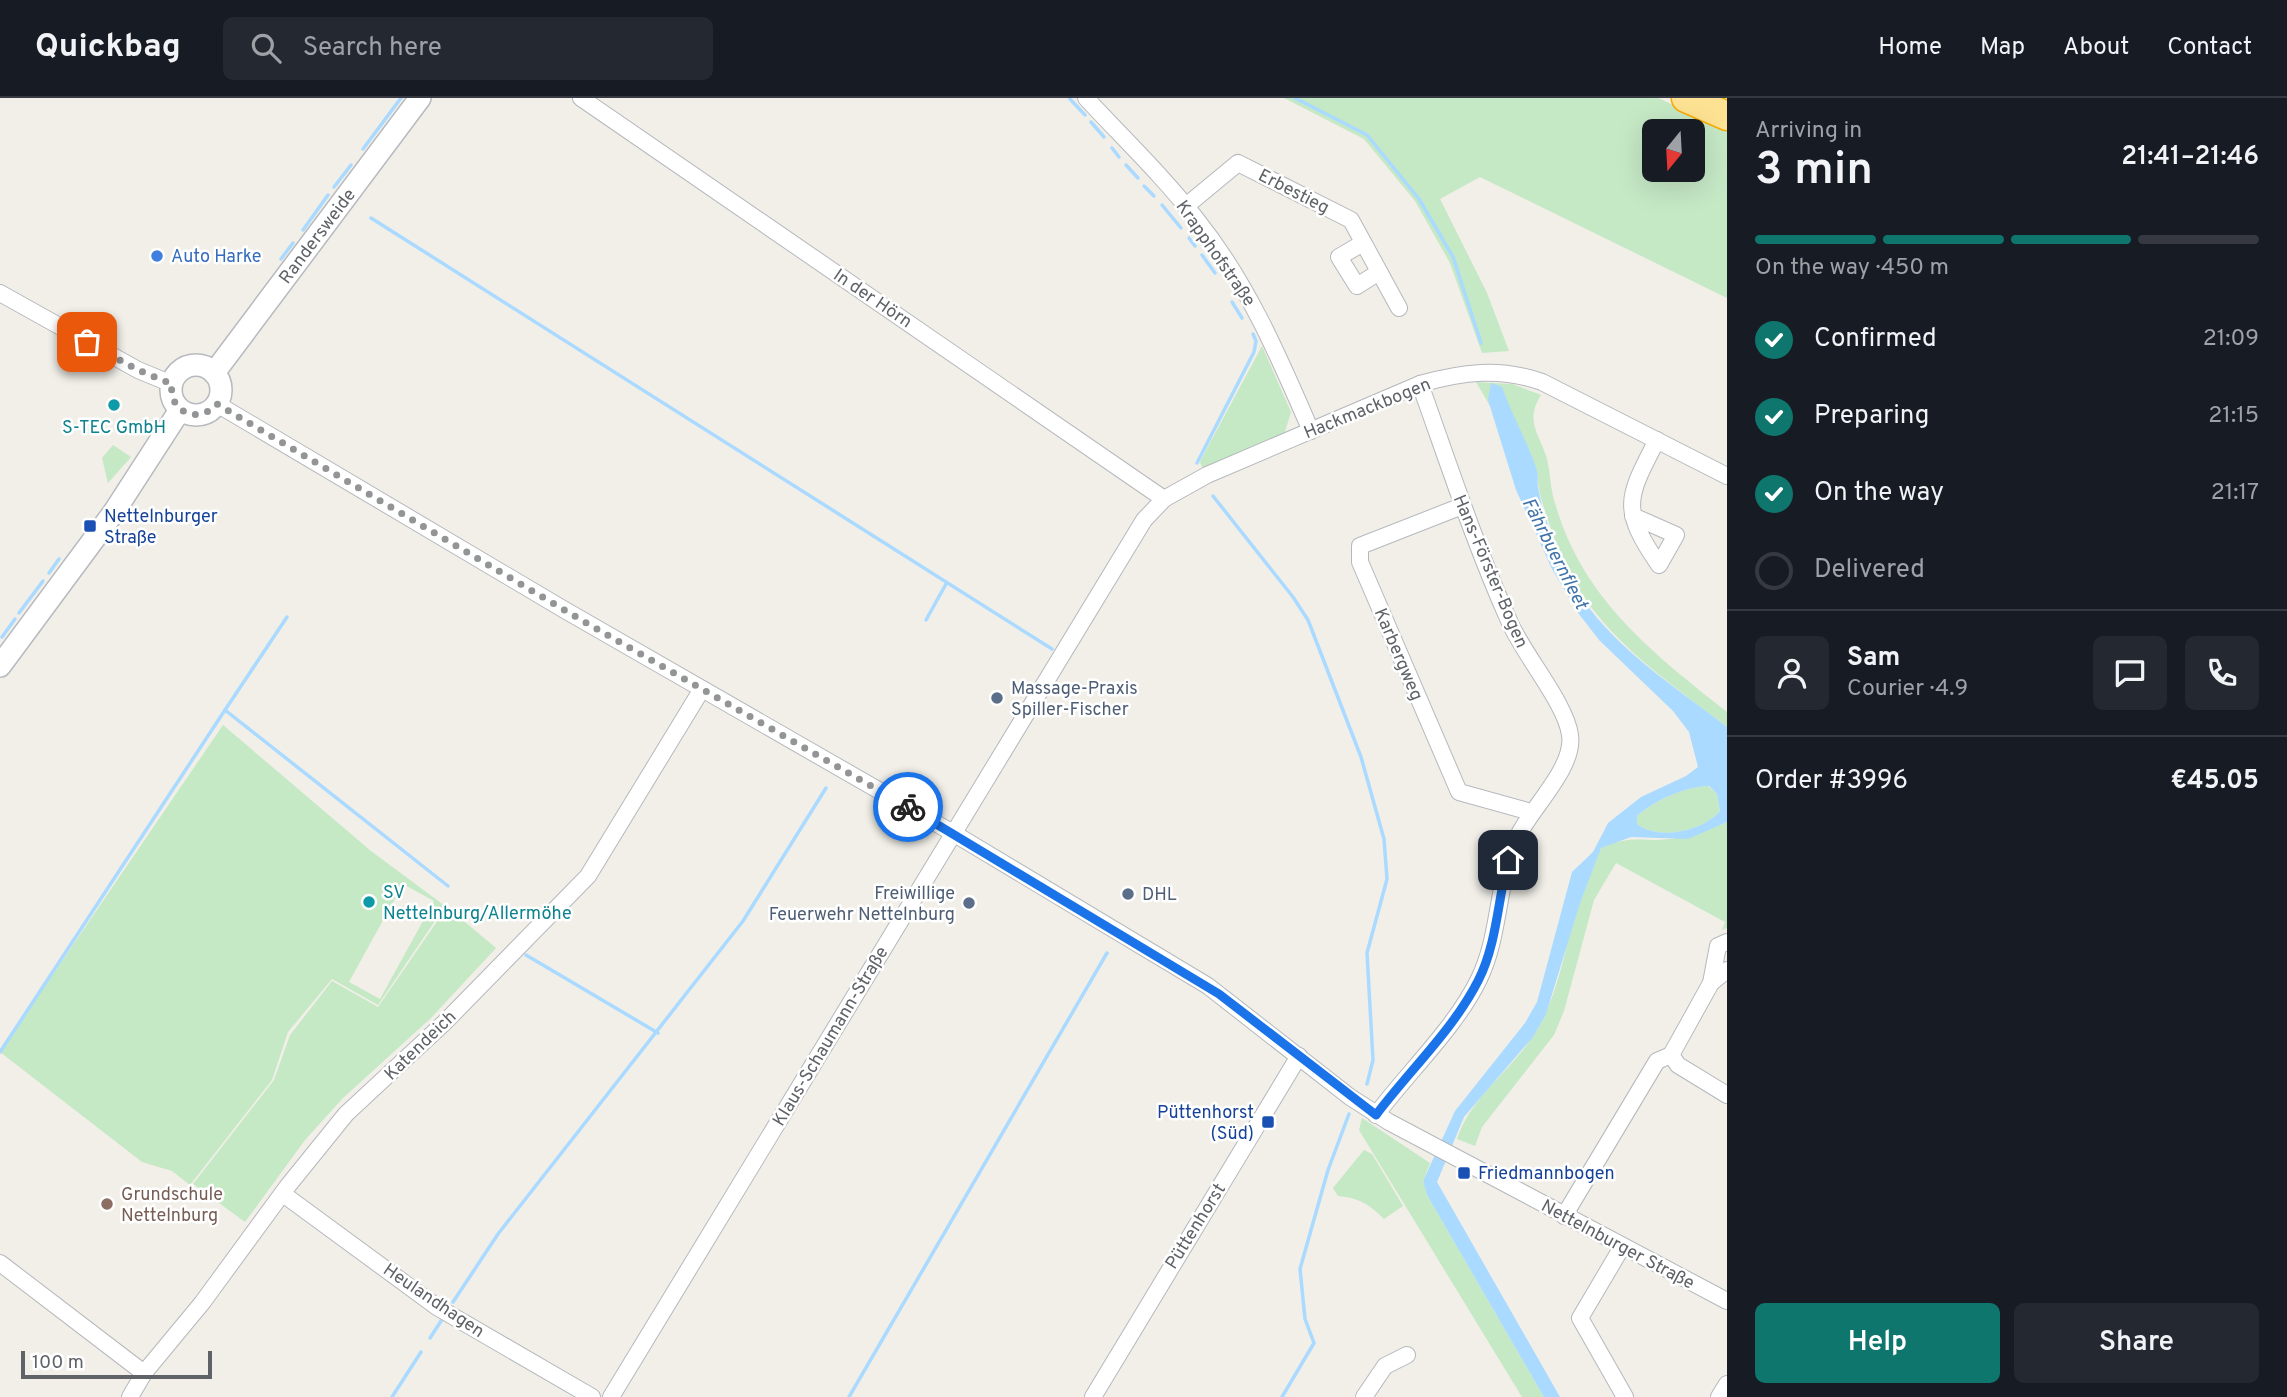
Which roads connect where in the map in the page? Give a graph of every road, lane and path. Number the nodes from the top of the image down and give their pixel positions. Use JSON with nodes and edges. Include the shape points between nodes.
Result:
{"nodes":[{"id":1,"x":420,"y":98,"type":"edge"},
{"id":2,"x":581,"y":98,"type":"edge"},
{"id":3,"x":1086,"y":98,"type":"edge"},
{"id":4,"x":1686,"y":98,"type":"edge"},
{"id":5,"x":1727,"y":116,"type":"edge"},
{"id":6,"x":1186,"y":206,"type":"junction"},
{"id":7,"x":1363,"y":243,"type":"junction"},
{"id":8,"x":1379,"y":272,"type":"junction"},
{"id":9,"x":0,"y":293,"type":"edge"},
{"id":10,"x":1399,"y":308,"type":"dead end"},
{"id":11,"x":214,"y":373,"type":"junction"},
{"id":12,"x":172,"y":384,"type":"junction"},
{"id":13,"x":1420,"y":384,"type":"junction"},
{"id":14,"x":217,"y":404,"type":"junction"},
{"id":15,"x":180,"y":410,"type":"junction"},
{"id":16,"x":1311,"y":431,"type":"junction"},
{"id":17,"x":1657,"y":440,"type":"junction"},
{"id":18,"x":1727,"y":476,"type":"edge"},
{"id":19,"x":1164,"y":499,"type":"junction"},
{"id":20,"x":1462,"y":506,"type":"junction"},
{"id":21,"x":1633,"y":516,"type":"dead end"},
{"id":22,"x":0,"y":666,"type":"edge"},
{"id":23,"x":702,"y":689,"type":"junction"},
{"id":24,"x":1531,"y":812,"type":"junction"},
{"id":25,"x":953,"y":833,"type":"junction"},
{"id":26,"x":1727,"y":942,"type":"edge"},
{"id":27,"x":1727,"y":970,"type":"edge"},
{"id":28,"x":1711,"y":983,"type":"junction"},
{"id":29,"x":1299,"y":1056,"type":"junction"},
{"id":30,"x":1664,"y":1058,"type":"junction"},
{"id":31,"x":1727,"y":1095,"type":"edge"},
{"id":32,"x":1376,"y":1115,"type":"junction"},
{"id":33,"x":283,"y":1194,"type":"junction"},
{"id":34,"x":1564,"y":1216,"type":"junction"},
{"id":35,"x":1622,"y":1247,"type":"junction"},
{"id":36,"x":0,"y":1263,"type":"edge"},
{"id":37,"x":1727,"y":1301,"type":"edge"},
{"id":38,"x":1407,"y":1355,"type":"dead end"},
{"id":39,"x":144,"y":1373,"type":"junction"},
{"id":40,"x":130,"y":1397,"type":"edge"},
{"id":41,"x":592,"y":1397,"type":"edge"},
{"id":42,"x":611,"y":1397,"type":"edge"},
{"id":43,"x":1093,"y":1397,"type":"edge"},
{"id":44,"x":1364,"y":1397,"type":"edge"},
{"id":45,"x":1625,"y":1397,"type":"edge"}],
"edges":[{"from":1,"to":11,"type":"street","name":"Randersweide"},
{"from":2,"to":19,"type":"street","name":"In der Hörn"},
{"from":3,"to":6,"type":"street","name":"Krapphofstraße"},
{"from":4,"to":5,"type":"highway"},
{"from":6,"to":7,"type":"street","name":"Erbestieg","via":[[1238,163],[1351,220]]},
{"from":6,"to":16,"type":"street","name":"Krapphofstraße","via":[[1261,318]]},
{"from":7,"to":8,"type":"street","name":"Erbestieg"},
{"from":7,"to":8,"type":"street","via":[[1339,257],[1357,286]]},
{"from":8,"to":10,"type":"street","name":"Erbestieg"},
{"from":9,"to":12,"type":"street","via":[[138,370]]},
{"from":11,"to":12,"type":"street","via":[[191,366],[177,374]]},
{"from":11,"to":14,"type":"street","via":[[221,388]]},
{"from":12,"to":15,"type":"street","via":[[172,397]]},
{"from":13,"to":16,"type":"street","name":"Hackmackbogen"},
{"from":13,"to":17,"type":"street","name":"Hackmackbogen","via":[[1457,374],[1519,375]]},
{"from":13,"to":20,"type":"street","name":"Hans-Förster-Bogen"},
{"from":14,"to":15,"type":"street","via":[[204,414]]},
{"from":14,"to":23,"type":"street","name":"Nettelnburger Straße"},
{"from":15,"to":22,"type":"street","via":[[119,505]]},
{"from":16,"to":19,"type":"street","name":"Hackmackbogen","via":[[1207,475]]},
{"from":17,"to":18,"type":"street","name":"Hackmackbogen"},
{"from":17,"to":21,"type":"street","via":[[1632,492]]},
{"from":19,"to":25,"type":"street","name":"Klaus-Schaumann-Straße","via":[[1144,520]]},
{"from":20,"to":24,"type":"street","name":"Hans-Förster-Bogen","via":[[1511,625],[1570,733],[1570,755]]},
{"from":20,"to":24,"type":"street","name":"Karbergweg","via":[[1360,547],[1360,562],[1459,792]]},
{"from":23,"to":25,"type":"street","name":"Nettelnburger Straße"},
{"from":23,"to":33,"type":"street","name":"Katendeich","via":[[582,883],[346,1114]]},
{"from":24,"to":32,"type":"street","name":"Hans-Förster-Bogen","via":[[1508,860],[1489,954],[1479,980]]},
{"from":25,"to":29,"type":"street","name":"Nettelnburger Straße","via":[[1208,986]]},
{"from":25,"to":42,"type":"street","name":"Klaus-Schaumann-Straße"},
{"from":26,"to":28,"type":"street","via":[[1715,952]]},
{"from":27,"to":28,"type":"street"},
{"from":28,"to":30,"type":"street"},
{"from":29,"to":32,"type":"street","name":"Nettelnburger Straße"},
{"from":29,"to":43,"type":"street","name":"Püttenhorst"},
{"from":30,"to":31,"type":"street"},
{"from":30,"to":34,"type":"street"},
{"from":32,"to":34,"type":"street","name":"Nettelnburger Straße"},
{"from":33,"to":39,"type":"street","name":"Katendeich"},
{"from":33,"to":41,"type":"street","name":"Heulandhagen","via":[[437,1307]]},
{"from":34,"to":35,"type":"street","name":"Nettelnburger Straße"},
{"from":35,"to":37,"type":"street","name":"Nettelnburger Straße"},
{"from":35,"to":45,"type":"street","via":[[1580,1318]]},
{"from":36,"to":39,"type":"street"},
{"from":38,"to":44,"type":"street","via":[[1385,1366]]},
{"from":39,"to":40,"type":"street","name":"Katendeich"}]}
